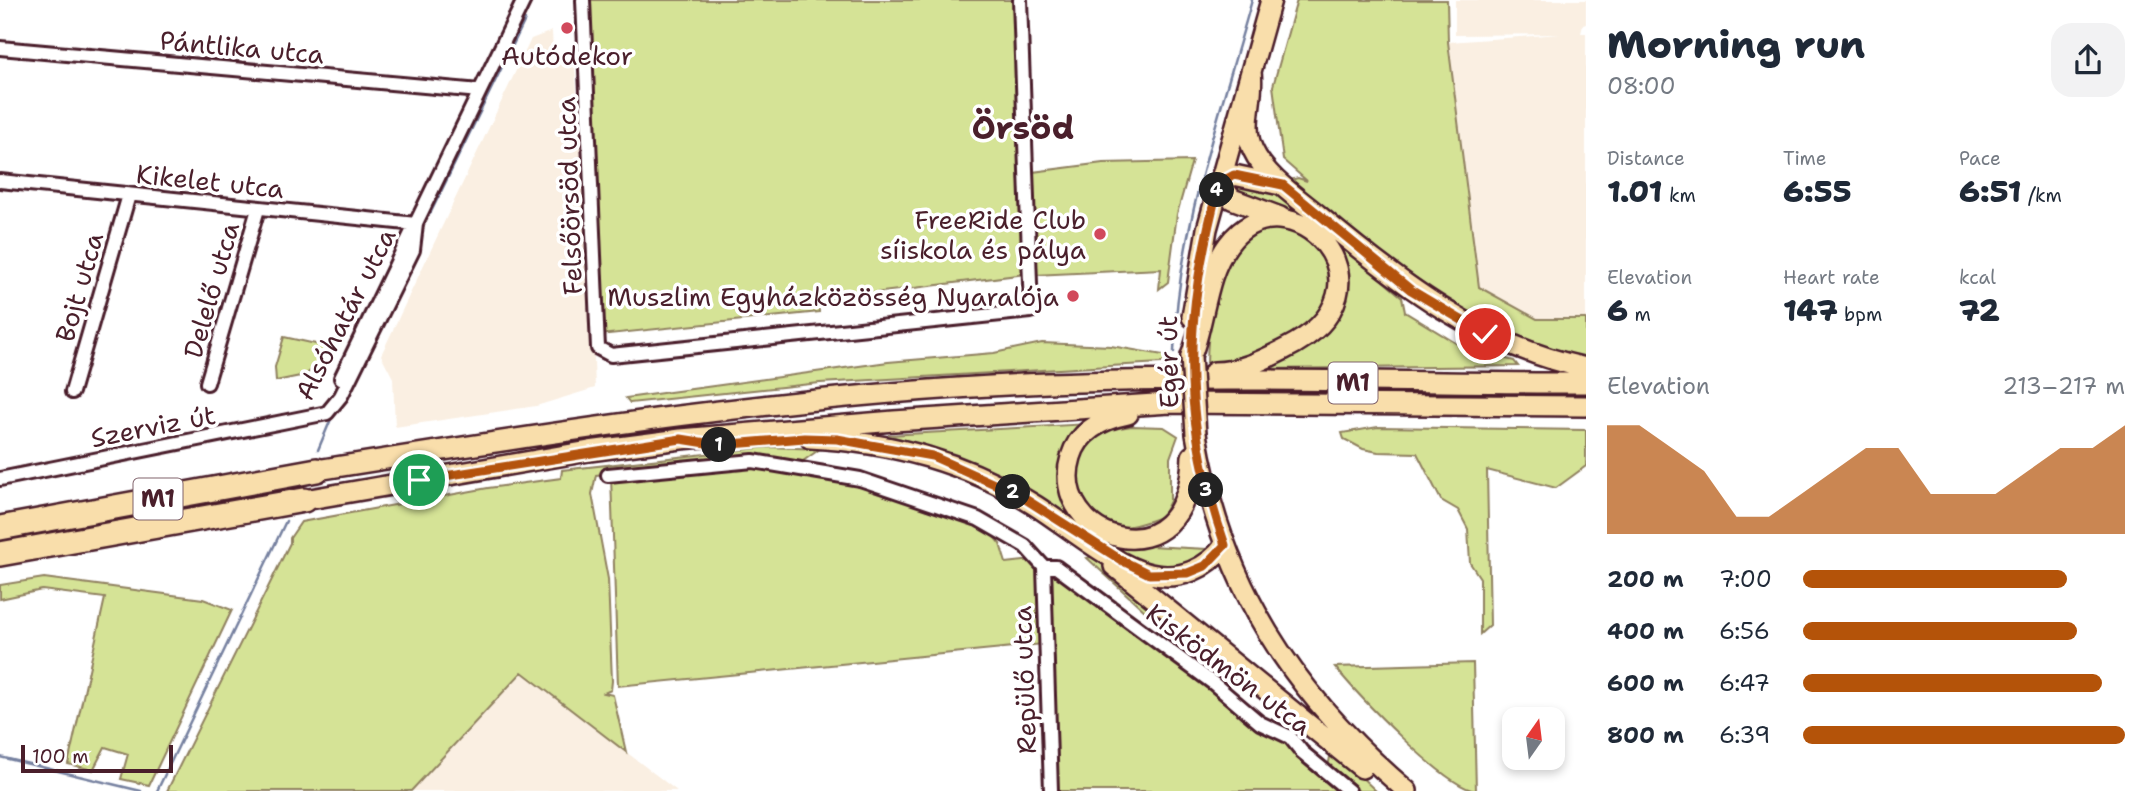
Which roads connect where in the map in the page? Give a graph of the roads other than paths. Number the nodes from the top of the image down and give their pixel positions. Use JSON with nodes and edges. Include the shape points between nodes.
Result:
{"nodes":[{"id":1,"x":524,"y":0,"type":"edge"},
{"id":2,"x":583,"y":0,"type":"edge"},
{"id":3,"x":1020,"y":0,"type":"edge"},
{"id":4,"x":1271,"y":0,"type":"edge"},
{"id":5,"x":0,"y":48,"type":"edge"},
{"id":6,"x":1251,"y":72,"type":"junction"},
{"id":7,"x":480,"y":91,"type":"junction"},
{"id":8,"x":0,"y":181,"type":"edge"},
{"id":9,"x":1219,"y":183,"type":"junction"},
{"id":10,"x":1283,"y":185,"type":"junction"},
{"id":11,"x":129,"y":195,"type":"junction"},
{"id":12,"x":258,"y":209,"type":"junction"},
{"id":13,"x":1286,"y":220,"type":"junction"},
{"id":14,"x":416,"y":224,"type":"junction"},
{"id":15,"x":1191,"y":356,"type":"junction"},
{"id":16,"x":1586,"y":368,"type":"edge"},
{"id":17,"x":1120,"y":382,"type":"junction"},
{"id":18,"x":207,"y":383,"type":"dead end"},
{"id":19,"x":1586,"y":383,"type":"edge"},
{"id":20,"x":72,"y":392,"type":"dead end"},
{"id":21,"x":1170,"y":403,"type":"junction"},
{"id":22,"x":1586,"y":406,"type":"edge"},
{"id":23,"x":314,"y":417,"type":"joint"},
{"id":24,"x":1196,"y":434,"type":"junction"},
{"id":25,"x":681,"y":439,"type":"junction"},
{"id":26,"x":317,"y":470,"type":"joint"},
{"id":27,"x":608,"y":475,"type":"dead end"},
{"id":28,"x":0,"y":479,"type":"edge"},
{"id":29,"x":304,"y":500,"type":"joint"},
{"id":30,"x":1068,"y":527,"type":"junction"},
{"id":31,"x":0,"y":528,"type":"edge"},
{"id":32,"x":1225,"y":545,"type":"junction"},
{"id":33,"x":0,"y":554,"type":"edge"},
{"id":34,"x":1044,"y":566,"type":"junction"},
{"id":35,"x":1051,"y":791,"type":"edge"},
{"id":36,"x":1349,"y":791,"type":"edge"},
{"id":37,"x":1390,"y":791,"type":"edge"},
{"id":38,"x":1407,"y":791,"type":"edge"}],
"edges":[{"from":1,"to":7,"type":"street","name":"Alsóhatár utca"},
{"from":2,"to":3,"type":"street","name":"Felsőörsöd utca","via":[[598,348],[611,355],[1031,311]]},
{"from":4,"to":6,"type":"main road","name":"Egér út"},
{"from":5,"to":7,"type":"street","name":"Pántlika utca"},
{"from":6,"to":9,"type":"main road","name":"Egér út"},
{"from":6,"to":10,"type":"main road","via":[[1249,140],[1263,165]]},
{"from":7,"to":14,"type":"street","name":"Alsóhatár utca"},
{"from":8,"to":11,"type":"street","name":"Kikelet utca"},
{"from":9,"to":10,"type":"main road","via":[[1234,175]]},
{"from":9,"to":13,"type":"main road","via":[[1232,199]]},
{"from":9,"to":15,"type":"main road","name":"Egér út","via":[[1194,296]]},
{"from":10,"to":16,"type":"main road","via":[[1372,261],[1451,316],[1525,351]]},
{"from":11,"to":12,"type":"street","name":"Kikelet utca"},
{"from":11,"to":20,"type":"street","name":"Bojt utca"},
{"from":12,"to":14,"type":"street","name":"Kikelet utca"},
{"from":12,"to":18,"type":"street","name":"Delelő utca"},
{"from":13,"to":15,"type":"main road","via":[[1245,228],[1227,246],[1214,273]]},
{"from":13,"to":17,"type":"main road","via":[[1318,235],[1337,264],[1337,300],[1318,329],[1298,343],[1237,369],[1145,375]]},
{"from":14,"to":23,"type":"street","name":"Alsóhatár utca","via":[[413,250],[341,396],[327,413]]},
{"from":15,"to":24,"type":"main road","name":"Egér út","bridge":true},
{"from":17,"to":19,"type":"main road","number":"M1"},
{"from":17,"to":26,"type":"main road","number":"M1","via":[[890,394],[710,411]]},
{"from":21,"to":22,"type":"main road","number":"M1"},
{"from":21,"to":24,"type":"main road","via":[[1103,420],[1078,442],[1068,471],[1079,509],[1093,525],[1116,537],[1138,538],[1164,529],[1187,495]]},
{"from":21,"to":25,"type":"main road","number":"M1"},
{"from":23,"to":28,"type":"street","name":"Szerviz út"},
{"from":24,"to":32,"type":"main road","name":"Egér út","via":[[1207,493]]},
{"from":25,"to":29,"type":"main road","number":"M1"},
{"from":25,"to":30,"type":"main road","via":[[719,445],[837,439],[910,450],[1002,486]]},
{"from":26,"to":31,"type":"highway","number":"M1"},
{"from":27,"to":34,"type":"street","name":"Kisködmön utca","via":[[753,461],[860,479],[978,519],[1025,546]]},
{"from":29,"to":33,"type":"highway","number":"M1"},
{"from":30,"to":32,"type":"main road","via":[[1137,568],[1163,575],[1205,566]]},
{"from":30,"to":37,"type":"main road"},
{"from":32,"to":38,"type":"main road","name":"Egér út","via":[[1257,617],[1293,673],[1341,732]]},
{"from":34,"to":35,"type":"street","name":"Repülő utca"},
{"from":34,"to":36,"type":"street","name":"Kisködmön utca","via":[[1056,567],[1260,723],[1290,737]]}]}
